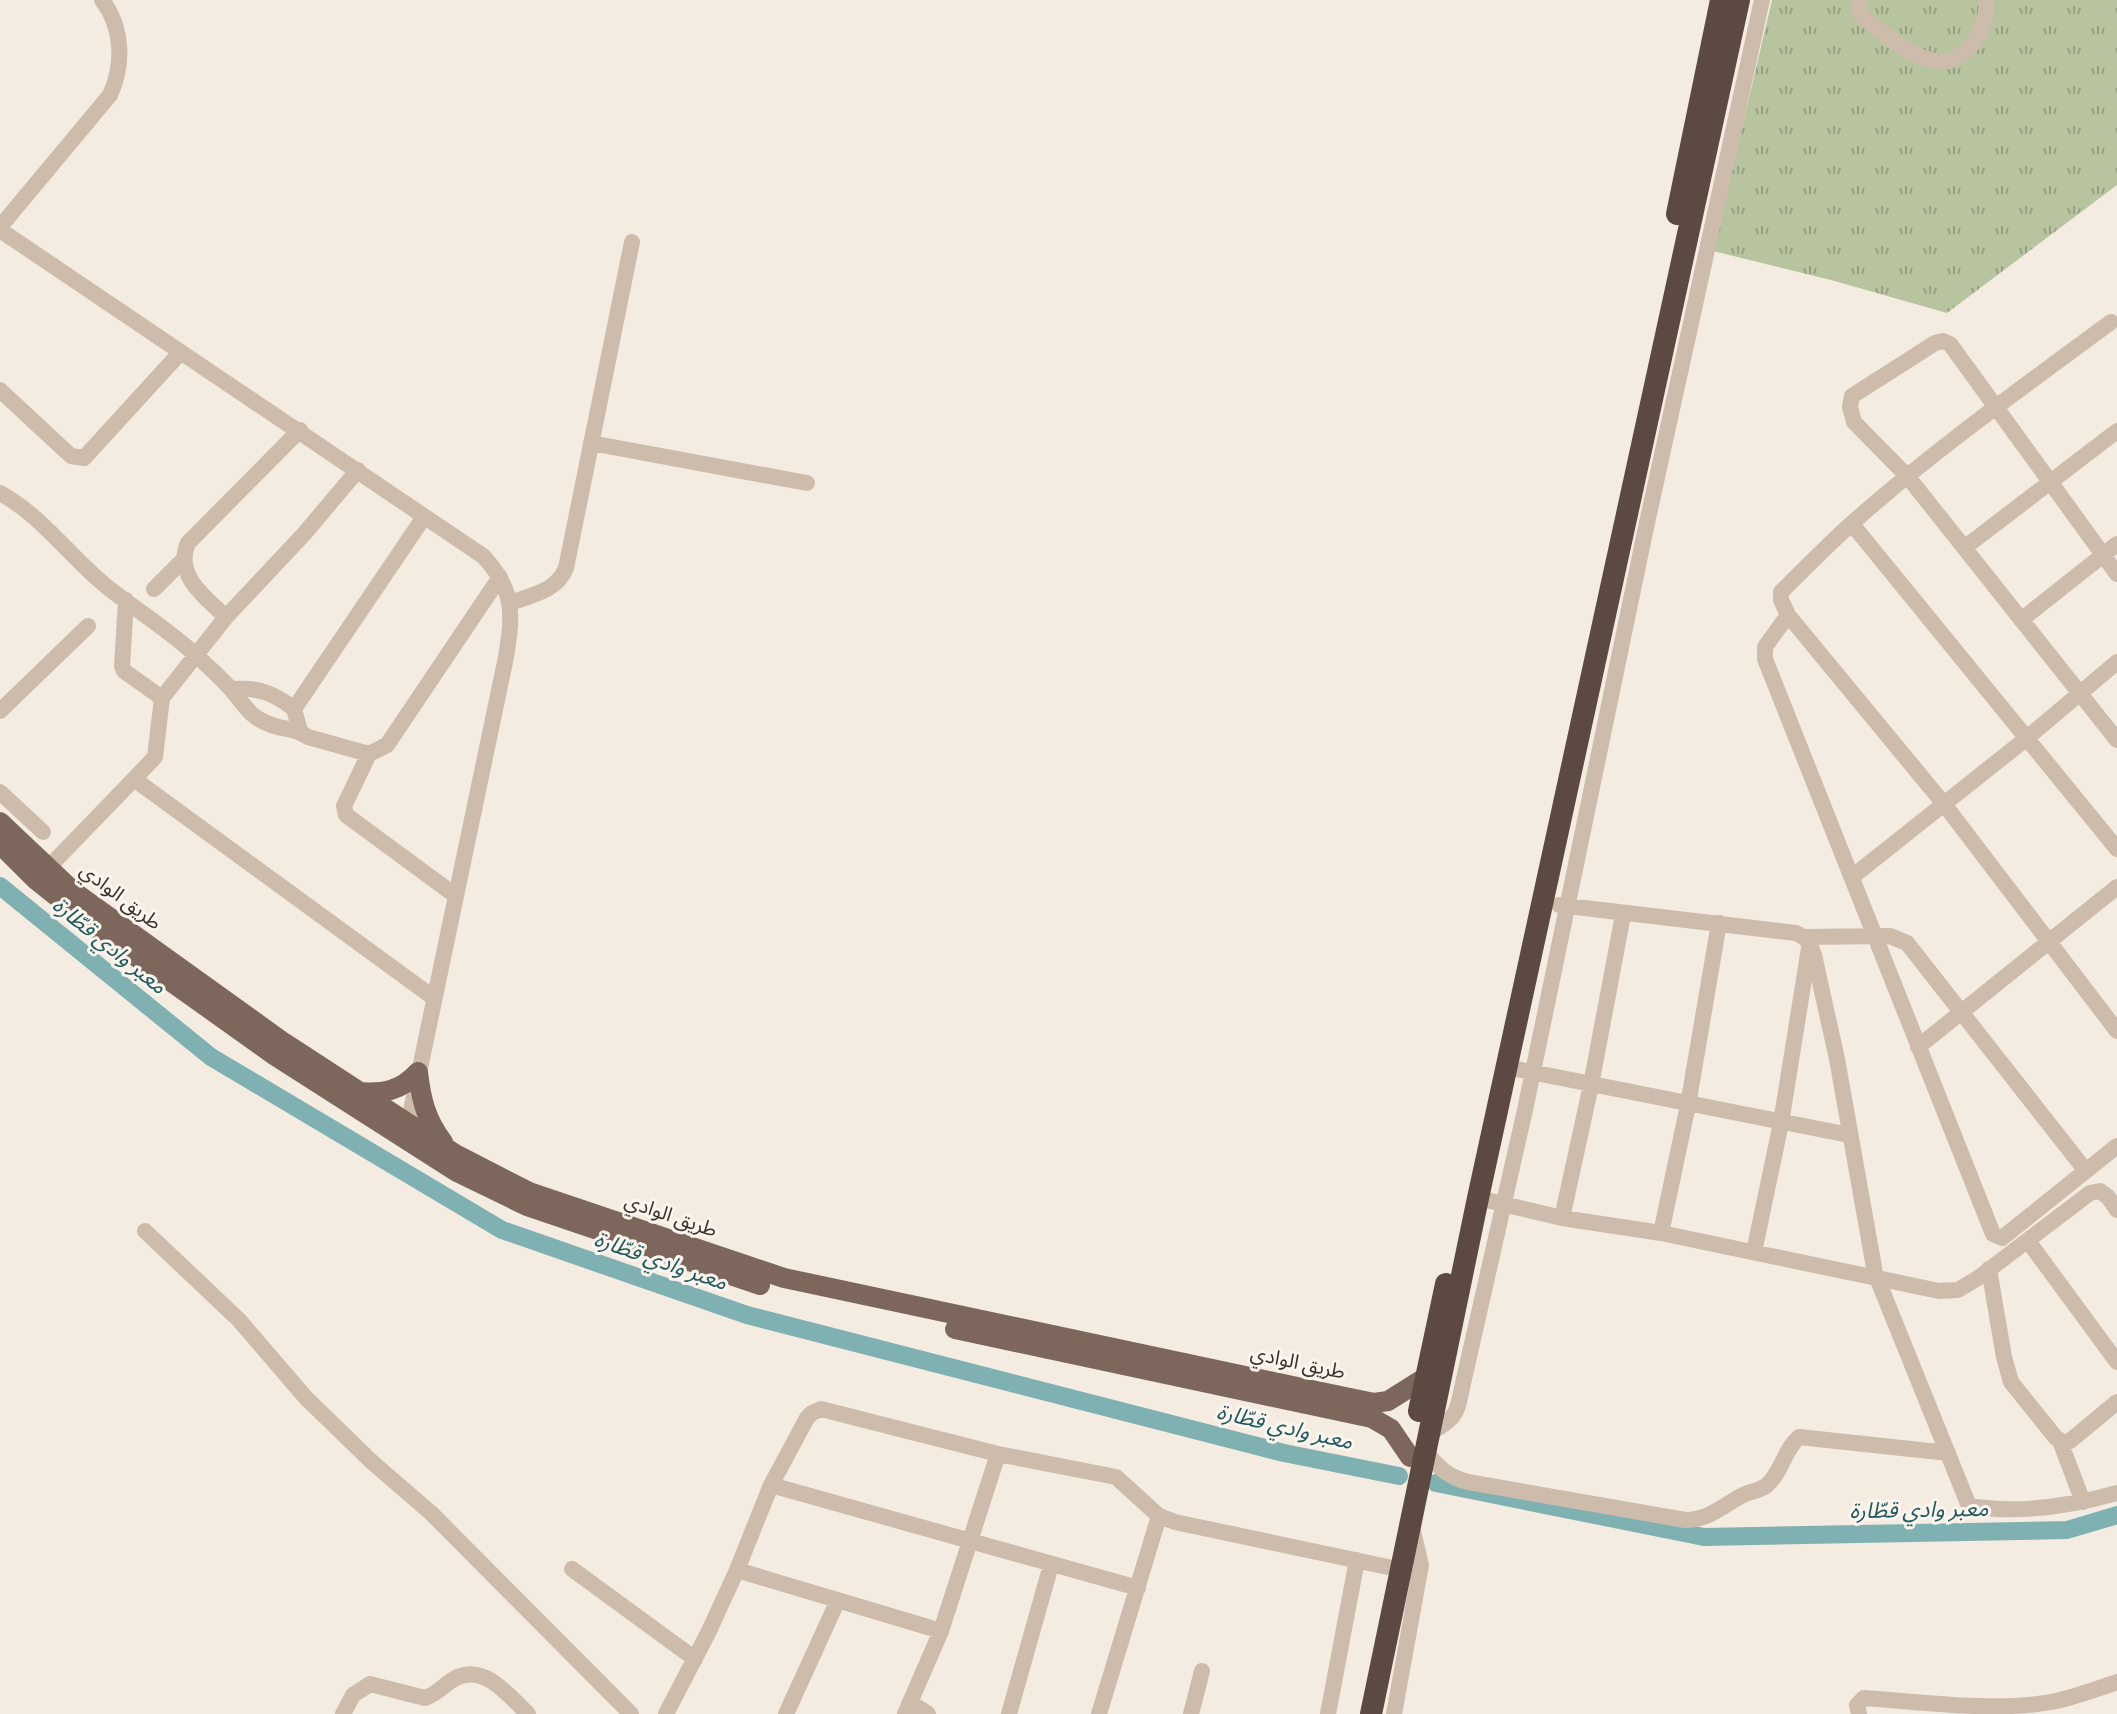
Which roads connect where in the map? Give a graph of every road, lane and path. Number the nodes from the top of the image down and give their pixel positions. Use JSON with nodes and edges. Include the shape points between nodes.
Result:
{"nodes":[{"id":1,"x":102,"y":0,"type":"edge"},
{"id":2,"x":1721,"y":0,"type":"edge"},
{"id":3,"x":1739,"y":0,"type":"edge"},
{"id":4,"x":1762,"y":0,"type":"edge"},
{"id":5,"x":1859,"y":0,"type":"edge"},
{"id":6,"x":1986,"y":0,"type":"edge"},
{"id":7,"x":0,"y":228,"type":"edge"},
{"id":8,"x":632,"y":242,"type":"dead end"},
{"id":9,"x":2111,"y":322,"type":"dead end"},
{"id":10,"x":180,"y":353,"type":"junction"},
{"id":11,"x":0,"y":390,"type":"edge"},
{"id":12,"x":1995,"y":407,"type":"junction"},
{"id":13,"x":300,"y":430,"type":"junction"},
{"id":14,"x":2117,"y":431,"type":"edge"},
{"id":15,"x":591,"y":443,"type":"junction"},
{"id":16,"x":358,"y":470,"type":"junction"},
{"id":17,"x":1908,"y":477,"type":"junction"},
{"id":18,"x":2050,"y":482,"type":"junction"},
{"id":19,"x":807,"y":483,"type":"dead end"},
{"id":20,"x":0,"y":493,"type":"edge"},
{"id":21,"x":424,"y":517,"type":"junction"},
{"id":22,"x":1852,"y":524,"type":"junction"},
{"id":23,"x":2117,"y":544,"type":"edge"},
{"id":24,"x":1964,"y":548,"type":"junction"},
{"id":25,"x":2102,"y":555,"type":"junction"},
{"id":26,"x":183,"y":560,"type":"junction"},
{"id":27,"x":2117,"y":574,"type":"edge"},
{"id":28,"x":500,"y":577,"type":"junction"},
{"id":29,"x":154,"y":589,"type":"dead end"},
{"id":30,"x":126,"y":600,"type":"junction"},
{"id":31,"x":510,"y":603,"type":"junction"},
{"id":32,"x":1619,"y":606,"type":"junction"},
{"id":33,"x":1788,"y":615,"type":"junction"},
{"id":34,"x":226,"y":617,"type":"junction"},
{"id":35,"x":2021,"y":620,"type":"junction"},
{"id":36,"x":88,"y":626,"type":"dead end"},
{"id":37,"x":195,"y":654,"type":"junction"},
{"id":38,"x":2117,"y":662,"type":"edge"},
{"id":39,"x":232,"y":689,"type":"junction"},
{"id":40,"x":2080,"y":694,"type":"junction"},
{"id":41,"x":162,"y":698,"type":"junction"},
{"id":42,"x":294,"y":709,"type":"junction"},
{"id":43,"x":0,"y":711,"type":"edge"},
{"id":44,"x":300,"y":731,"type":"junction"},
{"id":45,"x":2027,"y":738,"type":"junction"},
{"id":46,"x":2117,"y":740,"type":"edge"},
{"id":47,"x":369,"y":754,"type":"junction"},
{"id":48,"x":134,"y":779,"type":"junction"},
{"id":49,"x":0,"y":792,"type":"edge"},
{"id":50,"x":1944,"y":804,"type":"junction"},
{"id":51,"x":0,"y":822,"type":"edge"},
{"id":52,"x":43,"y":832,"type":"dead end"},
{"id":53,"x":0,"y":844,"type":"edge"},
{"id":54,"x":2117,"y":849,"type":"edge"},
{"id":55,"x":47,"y":869,"type":"junction"},
{"id":56,"x":1852,"y":877,"type":"junction"},
{"id":57,"x":2117,"y":887,"type":"edge"},
{"id":58,"x":456,"y":896,"type":"junction"},
{"id":59,"x":1543,"y":903,"type":"junction"},
{"id":60,"x":1567,"y":906,"type":"junction"},
{"id":61,"x":1623,"y":915,"type":"junction"},
{"id":62,"x":1719,"y":923,"type":"junction"},
{"id":63,"x":1876,"y":936,"type":"junction"},
{"id":64,"x":1808,"y":940,"type":"junction"},
{"id":65,"x":2047,"y":942,"type":"junction"},
{"id":66,"x":434,"y":998,"type":"junction"},
{"id":67,"x":1961,"y":1012,"type":"junction"},
{"id":68,"x":2117,"y":1031,"type":"edge"},
{"id":69,"x":1918,"y":1047,"type":"junction"},
{"id":70,"x":1506,"y":1067,"type":"junction"},
{"id":71,"x":418,"y":1072,"type":"junction"},
{"id":72,"x":1533,"y":1072,"type":"junction"},
{"id":73,"x":1591,"y":1085,"type":"junction"},
{"id":74,"x":357,"y":1092,"type":"junction"},
{"id":75,"x":1688,"y":1105,"type":"junction"},
{"id":76,"x":1781,"y":1123,"type":"junction"},
{"id":77,"x":406,"y":1133,"type":"junction"},
{"id":78,"x":1849,"y":1135,"type":"junction"},
{"id":79,"x":2117,"y":1146,"type":"edge"},
{"id":80,"x":455,"y":1154,"type":"junction"},
{"id":81,"x":2086,"y":1171,"type":"junction"},
{"id":82,"x":1478,"y":1198,"type":"junction"},
{"id":83,"x":1504,"y":1204,"type":"junction"},
{"id":84,"x":2117,"y":1210,"type":"edge"},
{"id":85,"x":1562,"y":1218,"type":"junction"},
{"id":86,"x":145,"y":1231,"type":"dead end"},
{"id":87,"x":1661,"y":1233,"type":"junction"},
{"id":88,"x":2028,"y":1241,"type":"junction"},
{"id":89,"x":1754,"y":1252,"type":"junction"},
{"id":90,"x":1989,"y":1269,"type":"junction"},
{"id":91,"x":1877,"y":1279,"type":"junction"},
{"id":92,"x":816,"y":1292,"type":"junction"},
{"id":93,"x":2117,"y":1362,"type":"edge"},
{"id":94,"x":1444,"y":1377,"type":"junction"},
{"id":95,"x":2117,"y":1402,"type":"edge"},
{"id":96,"x":1373,"y":1410,"type":"junction"},
{"id":97,"x":2060,"y":1441,"type":"junction"},
{"id":98,"x":1422,"y":1448,"type":"junction"},
{"id":99,"x":1948,"y":1453,"type":"junction"},
{"id":100,"x":998,"y":1454,"type":"junction"},
{"id":101,"x":771,"y":1485,"type":"junction"},
{"id":102,"x":2117,"y":1493,"type":"edge"},
{"id":103,"x":2083,"y":1502,"type":"junction"},
{"id":104,"x":1159,"y":1516,"type":"junction"},
{"id":105,"x":969,"y":1542,"type":"junction"},
{"id":106,"x":1357,"y":1560,"type":"junction"},
{"id":107,"x":1051,"y":1565,"type":"junction"},
{"id":108,"x":1388,"y":1567,"type":"junction"},
{"id":109,"x":572,"y":1569,"type":"dead end"},
{"id":110,"x":737,"y":1570,"type":"junction"},
{"id":111,"x":1138,"y":1588,"type":"junction"},
{"id":112,"x":838,"y":1600,"type":"junction"},
{"id":113,"x":941,"y":1631,"type":"junction"},
{"id":114,"x":695,"y":1659,"type":"junction"},
{"id":115,"x":1202,"y":1671,"type":"dead end"},
{"id":116,"x":2117,"y":1682,"type":"edge"},
{"id":117,"x":1384,"y":1707,"type":"edge"},
{"id":118,"x":908,"y":1708,"type":"edge"},
{"id":119,"x":343,"y":1714,"type":"edge"},
{"id":120,"x":528,"y":1714,"type":"edge"},
{"id":121,"x":631,"y":1714,"type":"edge"},
{"id":122,"x":666,"y":1714,"type":"edge"},
{"id":123,"x":786,"y":1714,"type":"edge"},
{"id":124,"x":928,"y":1714,"type":"edge"},
{"id":125,"x":1009,"y":1714,"type":"edge"},
{"id":126,"x":1099,"y":1714,"type":"edge"},
{"id":127,"x":1191,"y":1714,"type":"edge"},
{"id":128,"x":1328,"y":1714,"type":"edge"},
{"id":129,"x":1357,"y":1714,"type":"edge"},
{"id":130,"x":1859,"y":1714,"type":"edge"}],
"edges":[{"from":1,"to":7,"type":"street","via":[[120,46],[118,79]]},
{"from":2,"to":94,"type":"highway"},
{"from":3,"to":32,"type":"highway"},
{"from":4,"to":32,"type":"street"},
{"from":5,"to":6,"type":"street","via":[[1865,19],[1919,58],[1942,61],[1963,53],[1974,41],[1985,18]]},
{"from":7,"to":10,"type":"street"},
{"from":8,"to":15,"type":"street"},
{"from":9,"to":12,"type":"street"},
{"from":10,"to":11,"type":"street","via":[[84,458],[71,456]]},
{"from":10,"to":13,"type":"street"},
{"from":12,"to":17,"type":"street"},
{"from":12,"to":17,"type":"street","via":[[1943,341],[1852,396],[1854,422]]},
{"from":12,"to":18,"type":"street"},
{"from":13,"to":16,"type":"street"},
{"from":13,"to":26,"type":"street","via":[[188,543]]},
{"from":14,"to":18,"type":"street"},
{"from":15,"to":19,"type":"street"},
{"from":15,"to":31,"type":"street","via":[[561,579]]},
{"from":16,"to":21,"type":"street"},
{"from":16,"to":34,"type":"street"},
{"from":17,"to":22,"type":"street"},
{"from":17,"to":24,"type":"street"},
{"from":18,"to":24,"type":"street"},
{"from":18,"to":25,"type":"street"},
{"from":20,"to":30,"type":"street","via":[[25,507]]},
{"from":21,"to":28,"type":"street","via":[[483,556]]},
{"from":21,"to":42,"type":"street"},
{"from":22,"to":33,"type":"street","via":[[1781,592]]},
{"from":22,"to":45,"type":"street"},
{"from":23,"to":25,"type":"street"},
{"from":24,"to":35,"type":"street"},
{"from":25,"to":27,"type":"street"},
{"from":25,"to":35,"type":"street"},
{"from":26,"to":29,"type":"street"},
{"from":26,"to":34,"type":"street","via":[[190,579]]},
{"from":28,"to":31,"type":"street"},
{"from":28,"to":47,"type":"street","via":[[387,745]]},
{"from":30,"to":37,"type":"street"},
{"from":30,"to":41,"type":"street","via":[[122,666]]},
{"from":31,"to":58,"type":"street","via":[[506,657]]},
{"from":32,"to":59,"type":"highway"},
{"from":32,"to":60,"type":"street"},
{"from":33,"to":50,"type":"street"},
{"from":33,"to":56,"type":"street","via":[[1765,647],[1765,659]]},
{"from":34,"to":37,"type":"street"},
{"from":35,"to":40,"type":"street"},
{"from":36,"to":43,"type":"street"},
{"from":37,"to":39,"type":"street"},
{"from":37,"to":41,"type":"street"},
{"from":38,"to":40,"type":"street"},
{"from":39,"to":42,"type":"street","via":[[269,693]]},
{"from":39,"to":44,"type":"street","via":[[256,718],[274,728]]},
{"from":40,"to":45,"type":"street"},
{"from":40,"to":46,"type":"street"},
{"from":41,"to":48,"type":"street","via":[[155,757]]},
{"from":42,"to":44,"type":"street"},
{"from":44,"to":47,"type":"street"},
{"from":45,"to":50,"type":"street"},
{"from":45,"to":54,"type":"street"},
{"from":47,"to":58,"type":"street","via":[[344,806],[346,815]]},
{"from":48,"to":55,"type":"street"},
{"from":48,"to":66,"type":"street"},
{"from":49,"to":52,"type":"street"},
{"from":50,"to":56,"type":"street"},
{"from":50,"to":65,"type":"street"},
{"from":51,"to":55,"type":"main road","name":"طريق الوادي"},
{"from":53,"to":77,"type":"main road","name":"طريق الوادي","via":[[100,931],[274,1055]]},
{"from":55,"to":74,"type":"main road","name":"طريق الوادي","via":[[120,927]]},
{"from":56,"to":63,"type":"street"},
{"from":57,"to":65,"type":"street"},
{"from":58,"to":66,"type":"street"},
{"from":59,"to":60,"type":"street"},
{"from":59,"to":70,"type":"highway"},
{"from":60,"to":61,"type":"street"},
{"from":60,"to":72,"type":"street"},
{"from":61,"to":62,"type":"street"},
{"from":61,"to":73,"type":"street"},
{"from":62,"to":64,"type":"street","via":[[1796,933]]},
{"from":62,"to":75,"type":"street"},
{"from":63,"to":64,"type":"street"},
{"from":63,"to":67,"type":"street","via":[[1907,943]]},
{"from":63,"to":69,"type":"street"},
{"from":64,"to":76,"type":"street"},
{"from":64,"to":78,"type":"street"},
{"from":65,"to":67,"type":"street"},
{"from":65,"to":68,"type":"street"},
{"from":66,"to":71,"type":"street"},
{"from":67,"to":69,"type":"street"},
{"from":67,"to":81,"type":"street"},
{"from":69,"to":81,"type":"street","via":[[1996,1238]]},
{"from":70,"to":72,"type":"street"},
{"from":70,"to":82,"type":"highway"},
{"from":71,"to":74,"type":"main road","via":[[398,1089]]},
{"from":71,"to":77,"type":"street"},
{"from":71,"to":80,"type":"main road","via":[[428,1120]]},
{"from":72,"to":73,"type":"street"},
{"from":72,"to":83,"type":"street"},
{"from":73,"to":75,"type":"street"},
{"from":73,"to":85,"type":"street"},
{"from":74,"to":77,"type":"main road","name":"طريق الوادي"},
{"from":75,"to":76,"type":"street"},
{"from":75,"to":87,"type":"street"},
{"from":76,"to":78,"type":"street"},
{"from":76,"to":89,"type":"street"},
{"from":77,"to":80,"type":"main road","name":"طريق الوادي"},
{"from":77,"to":92,"type":"main road","name":"طريق الوادي","via":[[486,1189],[527,1206],[761,1286]]},
{"from":78,"to":91,"type":"street"},
{"from":79,"to":81,"type":"street"},
{"from":80,"to":92,"type":"main road","name":"طريق الوادي","via":[[529,1192]]},
{"from":82,"to":83,"type":"street"},
{"from":82,"to":94,"type":"highway"},
{"from":83,"to":85,"type":"street"},
{"from":83,"to":94,"type":"street"},
{"from":84,"to":88,"type":"street","via":[[2100,1191],[2090,1193]]},
{"from":85,"to":87,"type":"street"},
{"from":86,"to":121,"type":"street","via":[[239,1320],[306,1398],[431,1513]]},
{"from":87,"to":89,"type":"street"},
{"from":88,"to":90,"type":"street"},
{"from":88,"to":93,"type":"street"},
{"from":89,"to":91,"type":"street"},
{"from":90,"to":91,"type":"street","via":[[1950,1291]]},
{"from":90,"to":97,"type":"street","via":[[2011,1382]]},
{"from":91,"to":99,"type":"street"},
{"from":92,"to":96,"type":"main road","name":"طريق الوادي"},
{"from":94,"to":96,"type":"main road"},
{"from":94,"to":98,"type":"highway"},
{"from":94,"to":98,"type":"street","via":[[1457,1410]]},
{"from":95,"to":97,"type":"street","via":[[2070,1441]]},
{"from":96,"to":98,"type":"main road","name":"طريق الوادي"},
{"from":97,"to":103,"type":"street"},
{"from":98,"to":99,"type":"street","via":[[1451,1477],[1468,1482],[1685,1520],[1700,1520],[1768,1485],[1799,1437]]},
{"from":98,"to":108,"type":"highway"},
{"from":98,"to":117,"type":"highway"},
{"from":99,"to":103,"type":"street","via":[[1969,1506],[2007,1511]]},
{"from":100,"to":101,"type":"street","via":[[821,1409],[807,1418]]},
{"from":100,"to":104,"type":"street","via":[[1116,1477]]},
{"from":100,"to":105,"type":"street"},
{"from":101,"to":105,"type":"street"},
{"from":101,"to":110,"type":"street"},
{"from":102,"to":103,"type":"street"},
{"from":104,"to":106,"type":"street"},
{"from":104,"to":111,"type":"street"},
{"from":105,"to":107,"type":"street"},
{"from":105,"to":113,"type":"street"},
{"from":106,"to":108,"type":"street"},
{"from":106,"to":128,"type":"street"},
{"from":107,"to":111,"type":"street"},
{"from":107,"to":125,"type":"street"},
{"from":108,"to":129,"type":"highway"},
{"from":109,"to":114,"type":"street"},
{"from":110,"to":112,"type":"street"},
{"from":110,"to":114,"type":"street"},
{"from":111,"to":126,"type":"street"},
{"from":112,"to":113,"type":"street"},
{"from":112,"to":123,"type":"street"},
{"from":113,"to":118,"type":"street"},
{"from":114,"to":122,"type":"street"},
{"from":115,"to":127,"type":"street"},
{"from":116,"to":130,"type":"street","via":[[2041,1704],[1864,1698],[1857,1705]]},
{"from":118,"to":124,"type":"street"},
{"from":119,"to":120,"type":"street","via":[[353,1695],[370,1684],[425,1698],[468,1675],[484,1677]]}]}
